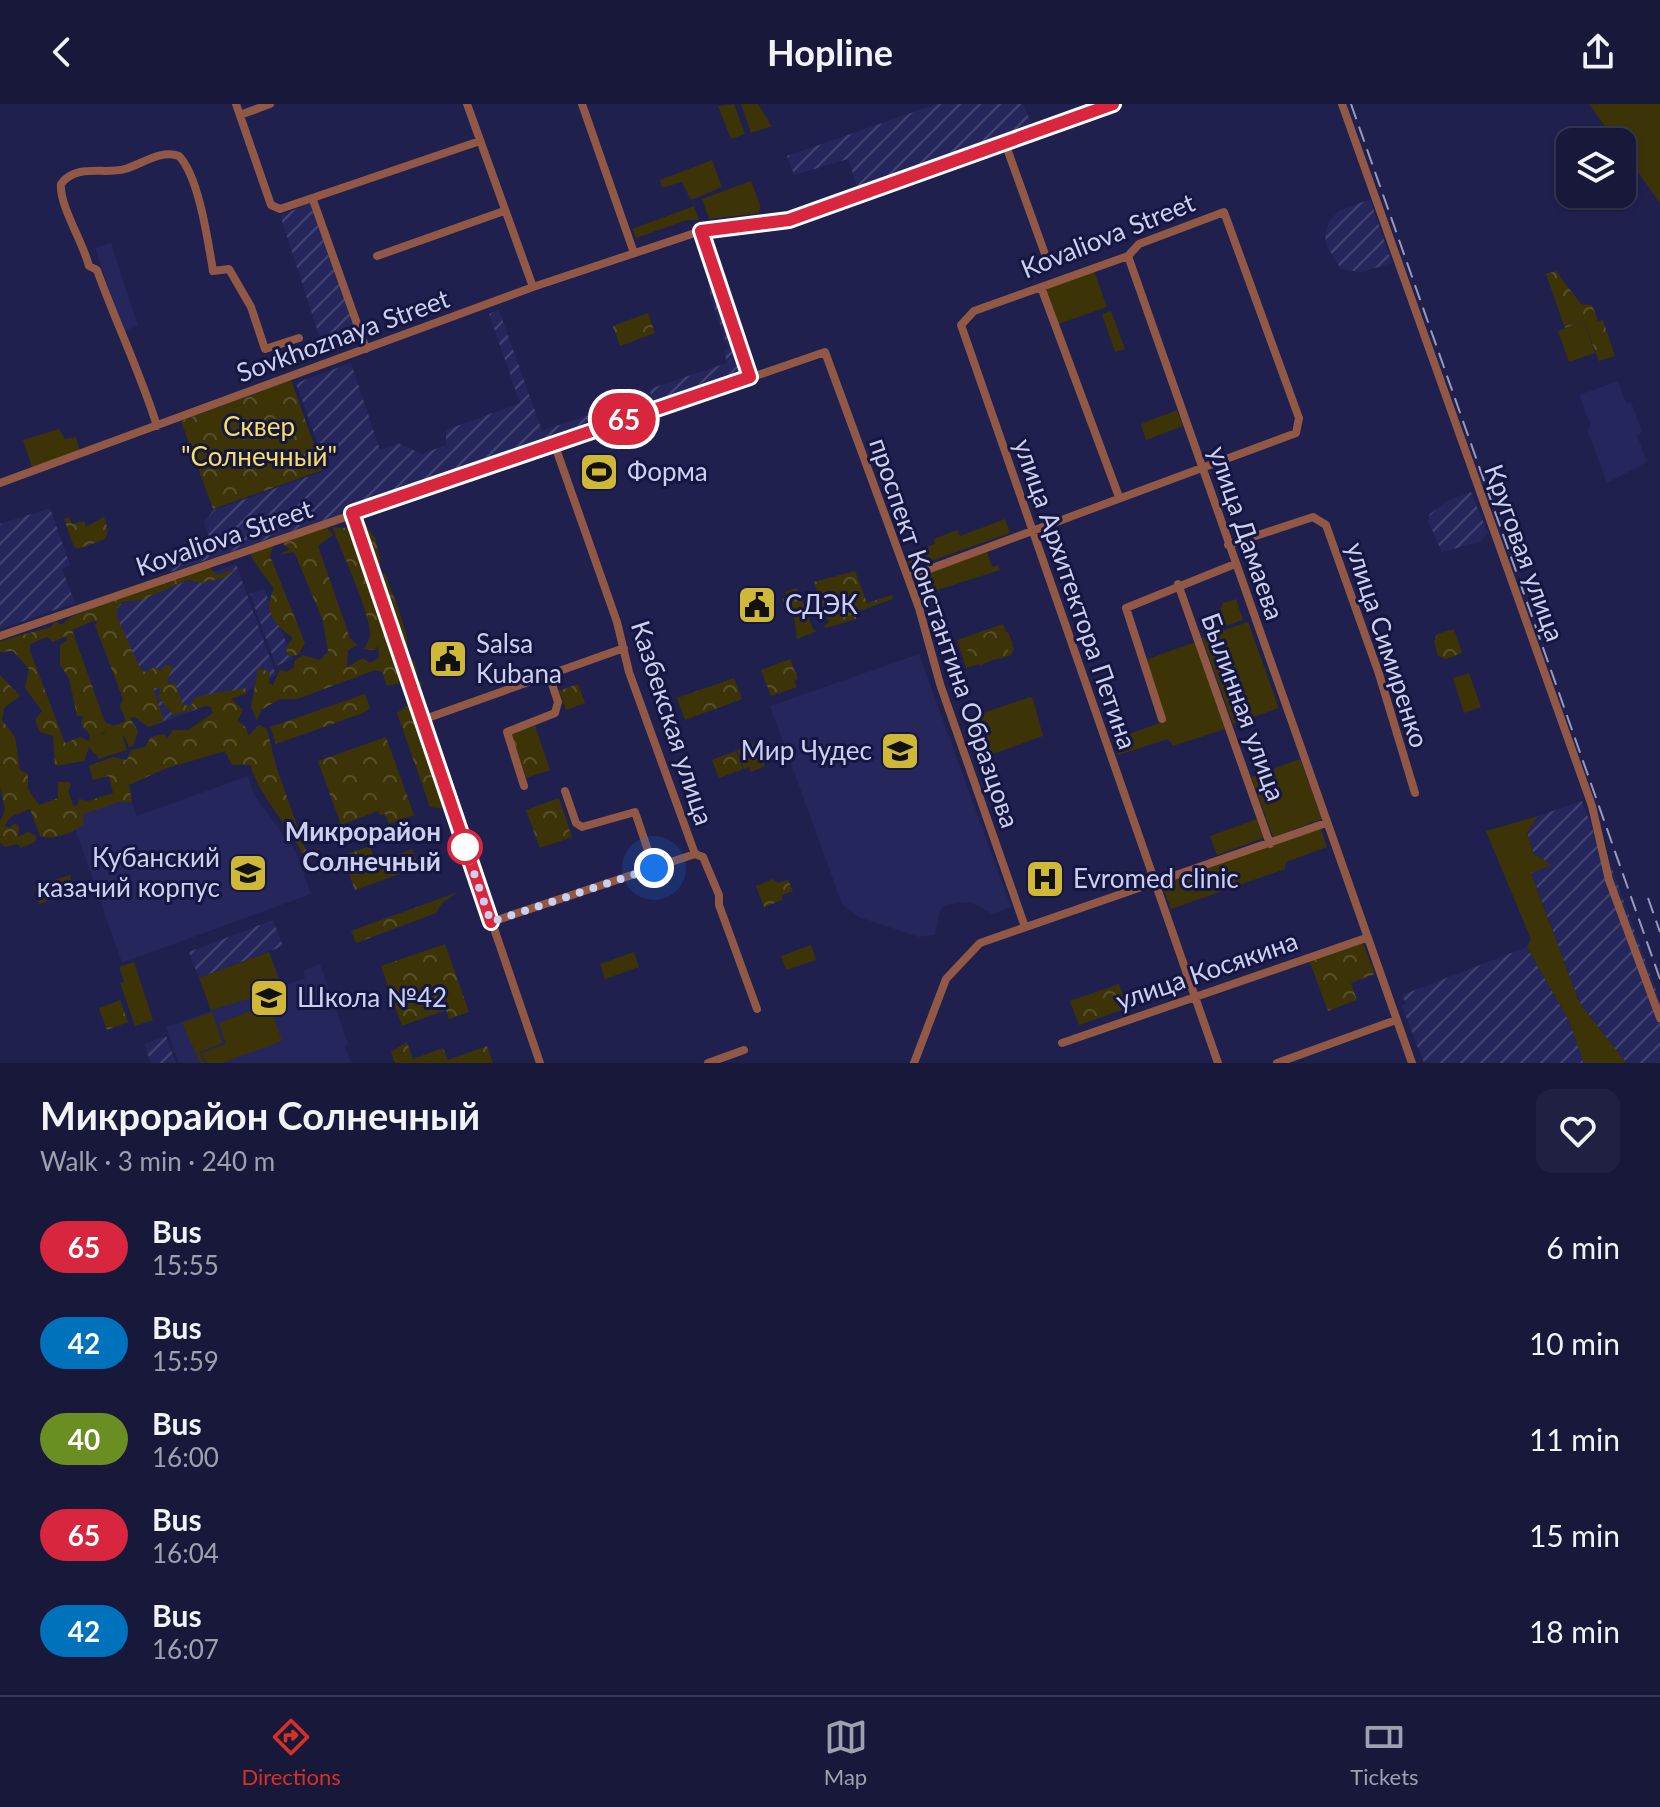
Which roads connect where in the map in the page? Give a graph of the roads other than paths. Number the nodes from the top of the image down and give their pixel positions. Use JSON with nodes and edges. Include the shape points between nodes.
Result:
{"nodes":[{"id":1,"x":236,"y":104,"type":"edge"},
{"id":2,"x":270,"y":104,"type":"edge"},
{"id":3,"x":467,"y":104,"type":"edge"},
{"id":4,"x":582,"y":104,"type":"edge"},
{"id":5,"x":1113,"y":104,"type":"edge"},
{"id":6,"x":1342,"y":104,"type":"edge"},
{"id":7,"x":240,"y":115,"type":"junction"},
{"id":8,"x":480,"y":141,"type":"junction"},
{"id":9,"x":1005,"y":143,"type":"junction"},
{"id":10,"x":313,"y":200,"type":"junction"},
{"id":11,"x":504,"y":211,"type":"junction"},
{"id":12,"x":701,"y":231,"type":"junction"},
{"id":13,"x":634,"y":253,"type":"junction"},
{"id":14,"x":1045,"y":254,"type":"dead end"},
{"id":15,"x":377,"y":256,"type":"dead end"},
{"id":16,"x":1128,"y":256,"type":"junction"},
{"id":17,"x":533,"y":287,"type":"junction"},
{"id":18,"x":1041,"y":287,"type":"junction"},
{"id":19,"x":966,"y":320,"type":"joint"},
{"id":20,"x":299,"y":338,"type":"dead end"},
{"id":21,"x":366,"y":349,"type":"junction"},
{"id":22,"x":825,"y":352,"type":"joint"},
{"id":23,"x":750,"y":377,"type":"junction"},
{"id":24,"x":157,"y":426,"type":"junction"},
{"id":25,"x":554,"y":443,"type":"junction"},
{"id":26,"x":1201,"y":465,"type":"junction"},
{"id":27,"x":0,"y":483,"type":"edge"},
{"id":28,"x":1119,"y":497,"type":"junction"},
{"id":29,"x":352,"y":513,"type":"junction"},
{"id":30,"x":1031,"y":532,"type":"junction"},
{"id":31,"x":1228,"y":545,"type":"junction"},
{"id":32,"x":1235,"y":564,"type":"junction"},
{"id":33,"x":908,"y":577,"type":"junction"},
{"id":34,"x":1178,"y":584,"type":"junction"},
{"id":35,"x":0,"y":636,"type":"edge"},
{"id":36,"x":624,"y":648,"type":"junction"},
{"id":37,"x":549,"y":675,"type":"junction"},
{"id":38,"x":1162,"y":719,"type":"dead end"},
{"id":39,"x":422,"y":720,"type":"junction"},
{"id":40,"x":524,"y":786,"type":"dead end"},
{"id":41,"x":565,"y":791,"type":"dead end"},
{"id":42,"x":1415,"y":793,"type":"dead end"},
{"id":43,"x":1326,"y":823,"type":"junction"},
{"id":44,"x":1270,"y":844,"type":"junction"},
{"id":45,"x":695,"y":854,"type":"junction"},
{"id":46,"x":654,"y":868,"type":"junction"},
{"id":47,"x":1155,"y":883,"type":"junction"},
{"id":48,"x":491,"y":922,"type":"junction"},
{"id":49,"x":1025,"y":927,"type":"junction"},
{"id":50,"x":1366,"y":938,"type":"junction"},
{"id":51,"x":1194,"y":997,"type":"junction"},
{"id":52,"x":757,"y":1009,"type":"dead end"},
{"id":53,"x":1660,"y":1018,"type":"edge"},
{"id":54,"x":1396,"y":1020,"type":"junction"},
{"id":55,"x":1062,"y":1043,"type":"dead end"},
{"id":56,"x":744,"y":1050,"type":"dead end"},
{"id":57,"x":540,"y":1063,"type":"edge"},
{"id":58,"x":708,"y":1063,"type":"edge"},
{"id":59,"x":914,"y":1063,"type":"edge"},
{"id":60,"x":1218,"y":1063,"type":"edge"},
{"id":61,"x":1277,"y":1063,"type":"edge"},
{"id":62,"x":1412,"y":1063,"type":"edge"}],
"edges":[{"from":1,"to":7,"type":"street"},
{"from":2,"to":7,"type":"street"},
{"from":3,"to":8,"type":"street"},
{"from":4,"to":13,"type":"street"},
{"from":5,"to":9,"type":"street","name":"Sovkhoznaya Street"},
{"from":6,"to":53,"type":"street","name":"Круговая улица","via":[[1577,763],[1602,838],[1609,880]]},
{"from":7,"to":10,"type":"street","via":[[271,205],[280,209]]},
{"from":8,"to":10,"type":"street"},
{"from":8,"to":11,"type":"street"},
{"from":9,"to":12,"type":"street","name":"Sovkhoznaya Street","via":[[773,225]]},
{"from":9,"to":14,"type":"street"},
{"from":10,"to":21,"type":"street"},
{"from":11,"to":15,"type":"street"},
{"from":11,"to":17,"type":"street"},
{"from":12,"to":13,"type":"street","name":"Sovkhoznaya Street"},
{"from":12,"to":23,"type":"street"},
{"from":13,"to":17,"type":"street","name":"Sovkhoznaya Street"},
{"from":16,"to":18,"type":"street","name":"Kovaliova Street"},
{"from":16,"to":26,"type":"street","name":"улица Дамаева"},
{"from":16,"to":26,"type":"street","name":"Kovaliova Street","via":[[1139,244],[1224,212],[1299,418],[1299,429],[1290,437]]},
{"from":17,"to":21,"type":"street","name":"Sovkhoznaya Street"},
{"from":18,"to":19,"type":"street","name":"Kovaliova Street","via":[[974,311]]},
{"from":18,"to":28,"type":"street"},
{"from":19,"to":30,"type":"street","name":"улица Архитектора Петина","via":[[961,325]]},
{"from":20,"to":24,"type":"street","via":[[265,349],[239,281],[229,269],[213,271],[199,207],[179,156],[167,154],[124,169],[66,177],[60,188],[65,204],[131,349]]},
{"from":21,"to":24,"type":"street","name":"Sovkhoznaya Street"},
{"from":22,"to":23,"type":"street","name":"Kovaliova Street"},
{"from":22,"to":33,"type":"street","name":"проспект Константина Образцова"},
{"from":23,"to":25,"type":"street","name":"Kovaliova Street"},
{"from":24,"to":27,"type":"street","name":"Sovkhoznaya Street"},
{"from":25,"to":29,"type":"street","name":"Kovaliova Street"},
{"from":25,"to":36,"type":"street","name":"Казбекская улица"},
{"from":26,"to":28,"type":"street"},
{"from":26,"to":31,"type":"street","name":"улица Дамаева"},
{"from":28,"to":30,"type":"street"},
{"from":29,"to":35,"type":"street","name":"Kovaliova Street"},
{"from":29,"to":39,"type":"street"},
{"from":30,"to":33,"type":"street"},
{"from":30,"to":47,"type":"street","name":"улица Архитектора Петина"},
{"from":31,"to":32,"type":"street","name":"улица Дамаева"},
{"from":31,"to":42,"type":"street","name":"улица Симиренко","via":[[1313,517],[1326,525]]},
{"from":32,"to":34,"type":"street"},
{"from":32,"to":43,"type":"street","name":"улица Дамаева"},
{"from":33,"to":49,"type":"street","name":"проспект Константина Образцова"},
{"from":34,"to":38,"type":"street","via":[[1126,608]]},
{"from":34,"to":44,"type":"street","name":"Былинная улица"},
{"from":36,"to":37,"type":"street"},
{"from":36,"to":45,"type":"street","name":"Казбекская улица"},
{"from":37,"to":39,"type":"street"},
{"from":37,"to":40,"type":"street","via":[[558,702],[555,713],[507,732]]},
{"from":39,"to":48,"type":"street"},
{"from":41,"to":46,"type":"street","via":[[582,827],[635,812]]},
{"from":43,"to":44,"type":"street"},
{"from":43,"to":50,"type":"street","name":"улица Дамаева"},
{"from":44,"to":47,"type":"street"},
{"from":45,"to":46,"type":"street"},
{"from":45,"to":52,"type":"street","name":"Казбекская улица","via":[[703,857],[719,895]]},
{"from":46,"to":48,"type":"street"},
{"from":47,"to":49,"type":"street"},
{"from":47,"to":51,"type":"street","name":"улица Архитектора Петина"},
{"from":48,"to":57,"type":"street"},
{"from":49,"to":59,"type":"street","via":[[980,943],[962,961],[941,988]]},
{"from":50,"to":51,"type":"street","name":"улица Косякина"},
{"from":50,"to":54,"type":"street","name":"улица Дамаева"},
{"from":51,"to":55,"type":"street","name":"улица Косякина"},
{"from":51,"to":60,"type":"street","name":"улица Архитектора Петина"},
{"from":54,"to":61,"type":"street"},
{"from":54,"to":62,"type":"street","name":"улица Дамаева"},
{"from":56,"to":58,"type":"street"}]}
